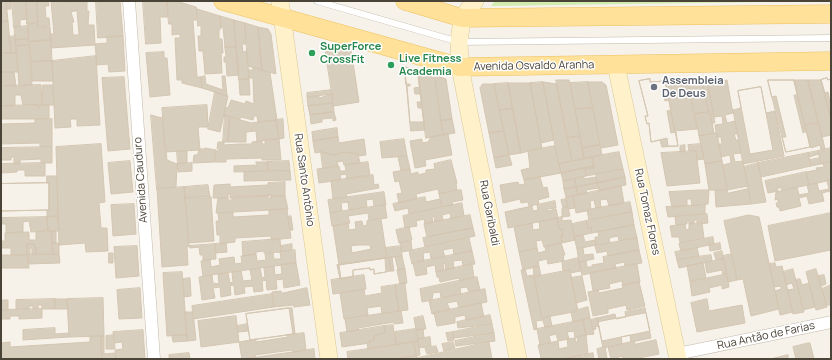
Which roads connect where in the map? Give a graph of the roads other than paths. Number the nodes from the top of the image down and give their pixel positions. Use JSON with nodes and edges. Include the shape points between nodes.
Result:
{"nodes":[{"id":1,"x":129,"y":1,"type":"edge"},
{"id":2,"x":223,"y":1,"type":"edge"},
{"id":3,"x":317,"y":1,"type":"edge"},
{"id":4,"x":405,"y":1,"type":"edge"},
{"id":5,"x":475,"y":1,"type":"edge"},
{"id":6,"x":281,"y":9,"type":"edge"},
{"id":7,"x":831,"y":14,"type":"edge"},
{"id":8,"x":462,"y":18,"type":"junction"},
{"id":9,"x":831,"y":38,"type":"edge"},
{"id":10,"x":459,"y":42,"type":"junction"},
{"id":11,"x":831,"y":62,"type":"edge"},
{"id":12,"x":616,"y":65,"type":"junction"},
{"id":13,"x":460,"y":67,"type":"junction"},
{"id":14,"x":831,"y":322,"type":"edge"},
{"id":15,"x":678,"y":357,"type":"edge"},
{"id":16,"x":154,"y":359,"type":"edge"},
{"id":17,"x":329,"y":359,"type":"edge"},
{"id":18,"x":518,"y":359,"type":"edge"}],
"edges":[{"from":1,"to":16,"type":"street","name":"Avenida Cauduro"},
{"from":2,"to":6,"type":"main road","name":"Avenida Osvaldo Aranha"},
{"from":3,"to":10,"type":"lane"},
{"from":4,"to":8,"type":"main road"},
{"from":5,"to":8,"type":"street"},
{"from":6,"to":13,"type":"main road","name":"Avenida Osvaldo Aranha"},
{"from":6,"to":17,"type":"street","name":"Rua Santo Antônio"},
{"from":7,"to":8,"type":"main road"},
{"from":8,"to":10,"type":"street","name":"Rua Garibaldi"},
{"from":9,"to":10,"type":"lane"},
{"from":10,"to":13,"type":"street","name":"Rua Garibaldi"},
{"from":11,"to":12,"type":"main road","name":"Avenida Osvaldo Aranha"},
{"from":12,"to":13,"type":"main road","name":"Avenida Osvaldo Aranha"},
{"from":12,"to":15,"type":"street","name":"Rua Tomaz Flores"},
{"from":13,"to":18,"type":"street","name":"Rua Garibaldi"},
{"from":14,"to":15,"type":"street","name":"Rua Antão de Farias"}]}
